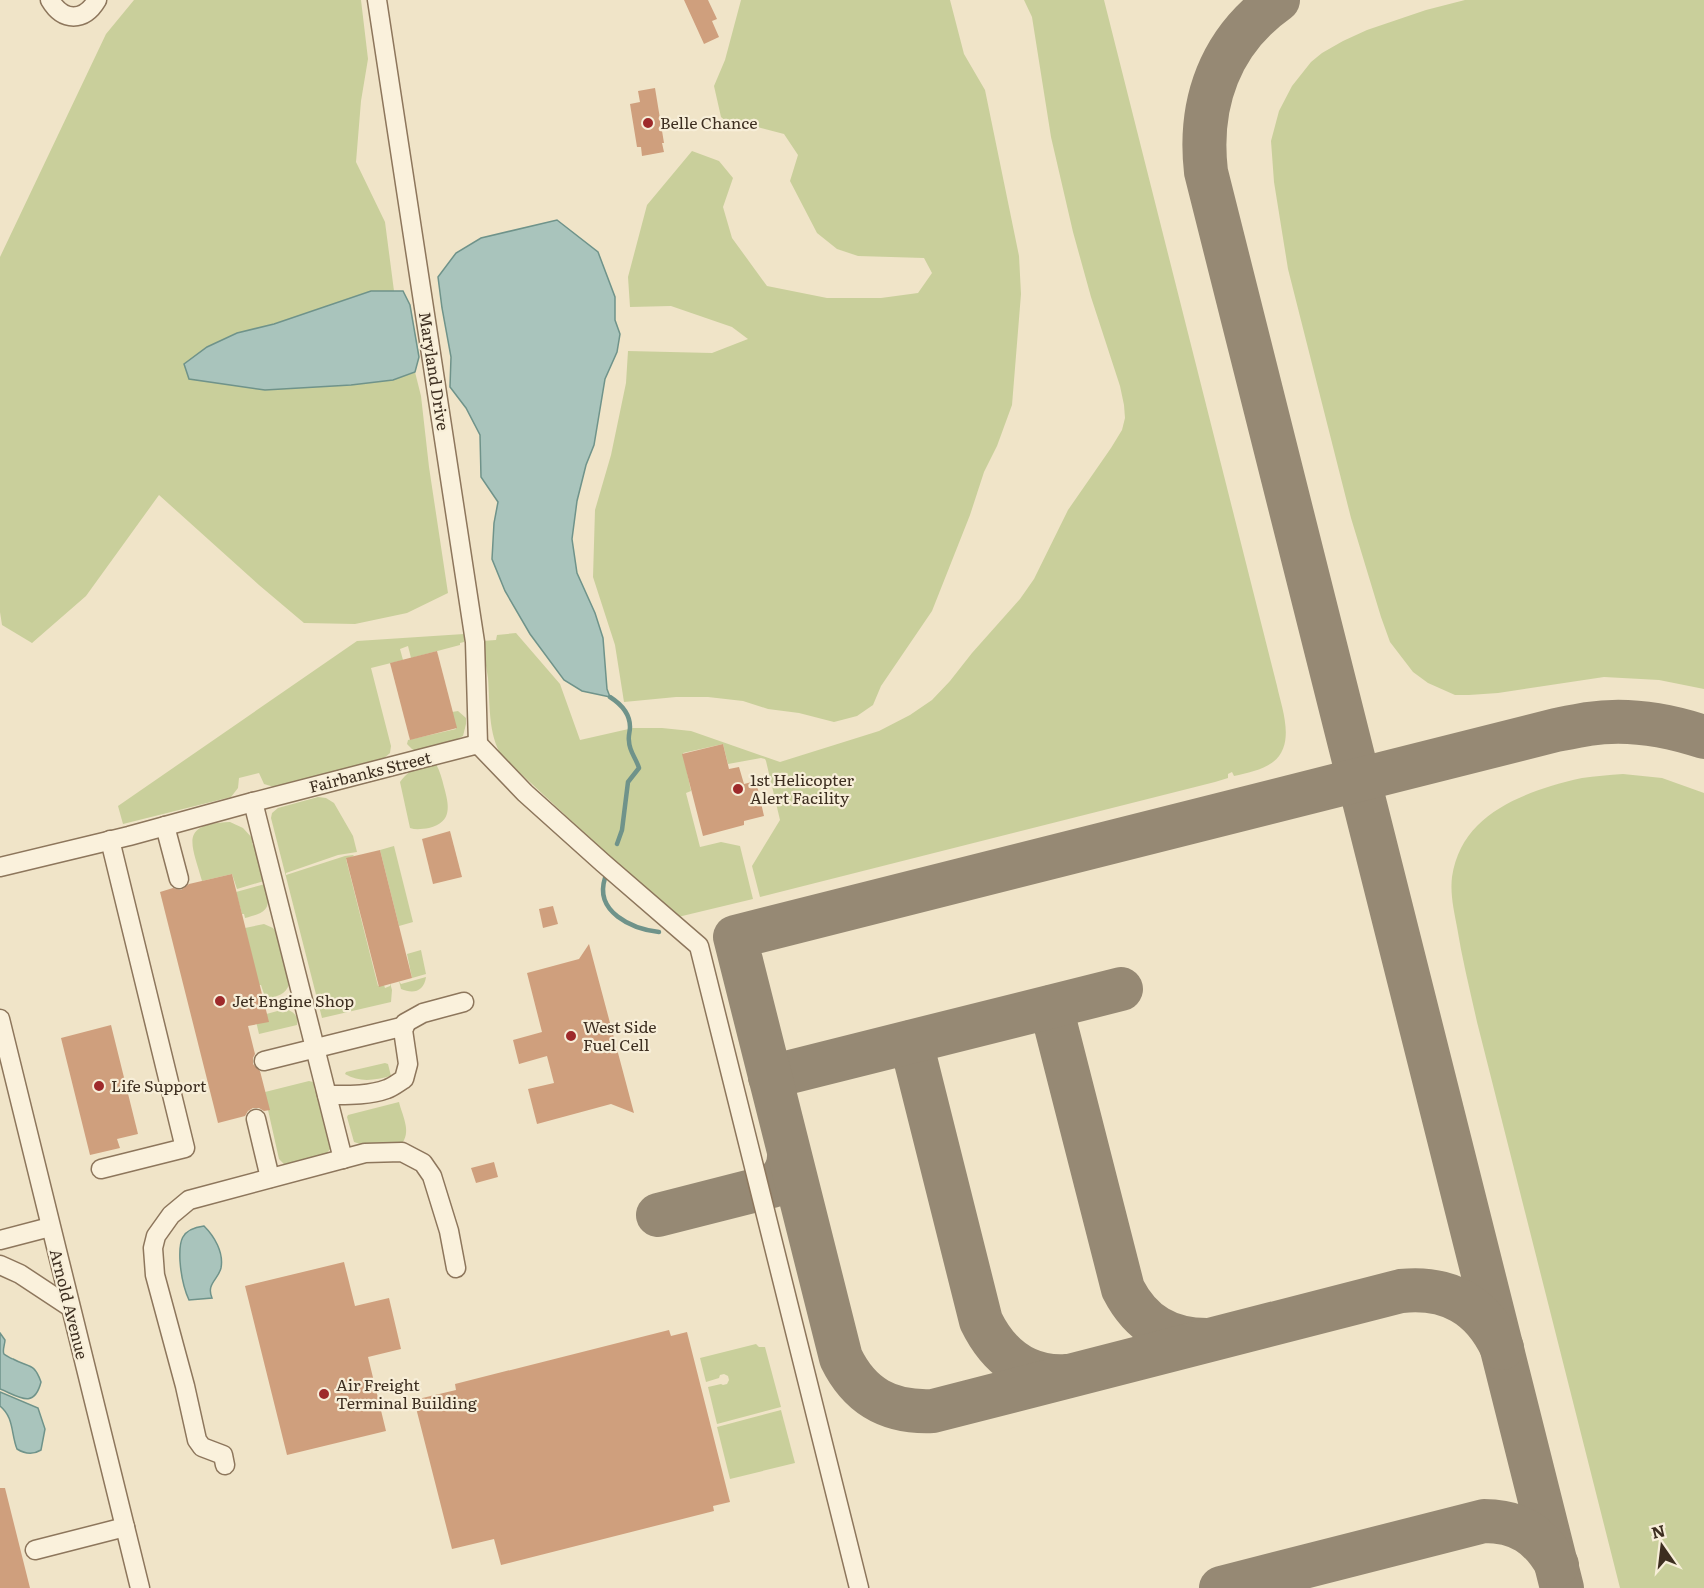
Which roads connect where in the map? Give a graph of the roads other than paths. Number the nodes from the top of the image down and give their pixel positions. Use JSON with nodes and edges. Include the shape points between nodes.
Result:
{"nodes":[{"id":1,"x":50,"y":0,"type":"edge"},
{"id":2,"x":97,"y":0,"type":"edge"},
{"id":3,"x":377,"y":0,"type":"edge"},
{"id":4,"x":478,"y":744,"type":"junction"},
{"id":5,"x":253,"y":802,"type":"junction"},
{"id":6,"x":165,"y":826,"type":"junction"},
{"id":7,"x":110,"y":840,"type":"junction"},
{"id":8,"x":0,"y":867,"type":"edge"},
{"id":9,"x":178,"y":879,"type":"dead end"},
{"id":10,"x":464,"y":1002,"type":"dead end"},
{"id":11,"x":0,"y":1019,"type":"edge"},
{"id":12,"x":405,"y":1026,"type":"junction"},
{"id":13,"x":315,"y":1047,"type":"junction"},
{"id":14,"x":264,"y":1061,"type":"dead end"},
{"id":15,"x":327,"y":1095,"type":"junction"},
{"id":16,"x":256,"y":1119,"type":"dead end"},
{"id":17,"x":343,"y":1159,"type":"junction"},
{"id":18,"x":101,"y":1169,"type":"dead end"},
{"id":19,"x":270,"y":1178,"type":"junction"},
{"id":20,"x":50,"y":1227,"type":"junction"},
{"id":21,"x":0,"y":1240,"type":"edge"},
{"id":22,"x":0,"y":1265,"type":"edge"},
{"id":23,"x":456,"y":1268,"type":"dead end"},
{"id":24,"x":70,"y":1307,"type":"junction"},
{"id":25,"x":225,"y":1465,"type":"dead end"},
{"id":26,"x":125,"y":1527,"type":"junction"},
{"id":27,"x":35,"y":1550,"type":"dead end"},
{"id":28,"x":140,"y":1588,"type":"edge"},
{"id":29,"x":859,"y":1588,"type":"edge"}],
"edges":[{"from":1,"to":2,"type":"street","via":[[61,13],[74,18],[85,14]]},
{"from":3,"to":4,"type":"street","name":"Maryland Drive","via":[[475,642]]},
{"from":4,"to":5,"type":"street","name":"Fairbanks Street"},
{"from":4,"to":29,"type":"street","via":[[525,793],[699,946]]},
{"from":5,"to":6,"type":"street","name":"Fairbanks Street"},
{"from":5,"to":13,"type":"street"},
{"from":6,"to":7,"type":"street","name":"Fairbanks Street"},
{"from":6,"to":9,"type":"street"},
{"from":7,"to":8,"type":"street","name":"Fairbanks Street"},
{"from":7,"to":18,"type":"street","via":[[185,1148]]},
{"from":10,"to":12,"type":"street","via":[[423,1013]]},
{"from":11,"to":20,"type":"street","name":"Arnold Avenue"},
{"from":12,"to":13,"type":"street"},
{"from":12,"to":15,"type":"street","via":[[408,1064],[404,1079],[379,1091]]},
{"from":13,"to":14,"type":"street"},
{"from":13,"to":15,"type":"street"},
{"from":15,"to":17,"type":"street"},
{"from":16,"to":19,"type":"street"},
{"from":17,"to":19,"type":"street"},
{"from":17,"to":23,"type":"street","via":[[365,1153],[402,1152],[423,1163],[432,1176]]},
{"from":19,"to":25,"type":"street","via":[[189,1200],[171,1215],[156,1236],[153,1248],[155,1275],[197,1440],[223,1455]]},
{"from":20,"to":21,"type":"street"},
{"from":20,"to":24,"type":"street","name":"Arnold Avenue"},
{"from":22,"to":24,"type":"street"},
{"from":24,"to":26,"type":"street","name":"Arnold Avenue"},
{"from":26,"to":27,"type":"street"},
{"from":26,"to":28,"type":"street","name":"Arnold Avenue"}]}
